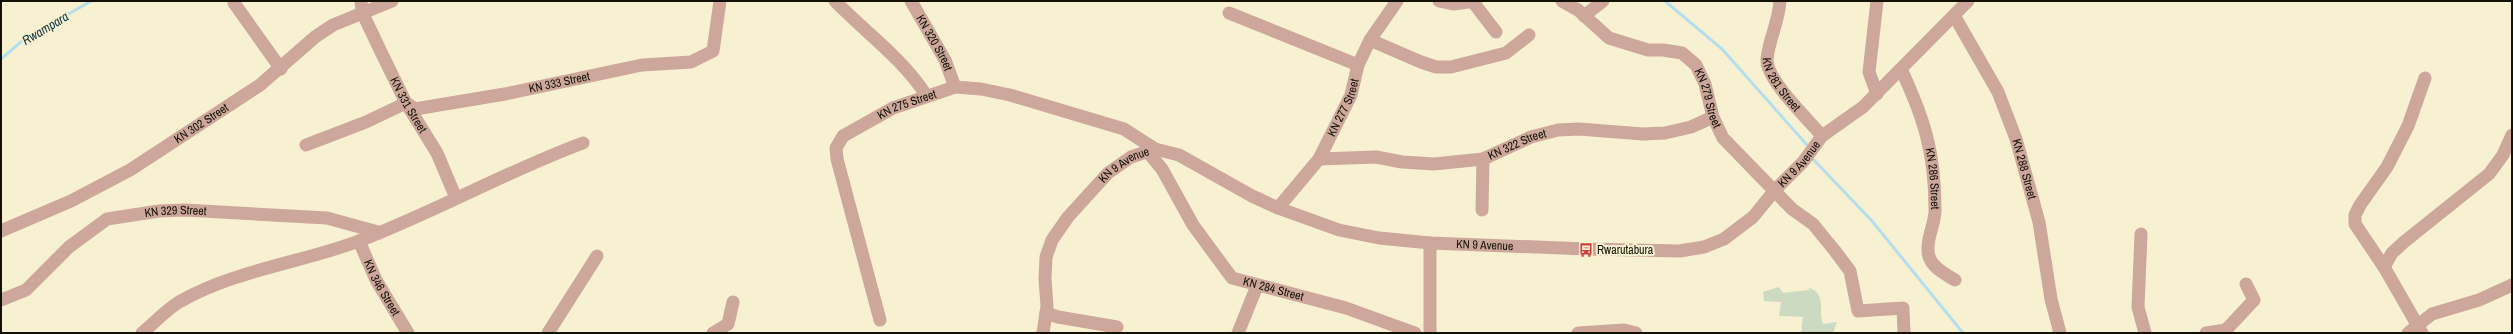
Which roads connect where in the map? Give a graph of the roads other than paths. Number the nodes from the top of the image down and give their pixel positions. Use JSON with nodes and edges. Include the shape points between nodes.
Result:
{"nodes":[{"id":1,"x":392,"y":1,"type":"edge"},
{"id":2,"x":720,"y":1,"type":"edge"},
{"id":3,"x":835,"y":1,"type":"edge"},
{"id":4,"x":911,"y":1,"type":"edge"},
{"id":5,"x":1397,"y":1,"type":"edge"},
{"id":6,"x":1439,"y":1,"type":"edge"},
{"id":7,"x":1562,"y":1,"type":"edge"},
{"id":8,"x":1603,"y":1,"type":"edge"},
{"id":9,"x":1780,"y":1,"type":"edge"},
{"id":10,"x":1877,"y":1,"type":"edge"},
{"id":11,"x":1968,"y":1,"type":"edge"},
{"id":12,"x":1475,"y":2,"type":"edge"},
{"id":13,"x":234,"y":4,"type":"dead end"},
{"id":14,"x":361,"y":6,"type":"edge"},
{"id":15,"x":1229,"y":13,"type":"dead end"},
{"id":16,"x":1584,"y":16,"type":"junction"},
{"id":17,"x":1955,"y":17,"type":"junction"},
{"id":18,"x":1496,"y":32,"type":"dead end"},
{"id":19,"x":1529,"y":35,"type":"dead end"},
{"id":20,"x":1370,"y":40,"type":"junction"},
{"id":21,"x":1358,"y":64,"type":"junction"},
{"id":22,"x":281,"y":69,"type":"junction"},
{"id":23,"x":1901,"y":69,"type":"junction"},
{"id":24,"x":2425,"y":78,"type":"dead end"},
{"id":25,"x":955,"y":87,"type":"junction"},
{"id":26,"x":1877,"y":94,"type":"junction"},
{"id":27,"x":926,"y":95,"type":"junction"},
{"id":28,"x":406,"y":103,"type":"junction"},
{"id":29,"x":1713,"y":117,"type":"junction"},
{"id":30,"x":2512,"y":135,"type":"edge"},
{"id":31,"x":1822,"y":136,"type":"junction"},
{"id":32,"x":583,"y":144,"type":"dead end"},
{"id":33,"x":306,"y":145,"type":"dead end"},
{"id":34,"x":1151,"y":150,"type":"junction"},
{"id":35,"x":1319,"y":159,"type":"junction"},
{"id":36,"x":1483,"y":159,"type":"junction"},
{"id":37,"x":1775,"y":190,"type":"junction"},
{"id":38,"x":456,"y":198,"type":"junction"},
{"id":39,"x":1278,"y":208,"type":"junction"},
{"id":40,"x":1482,"y":210,"type":"dead end"},
{"id":41,"x":1,"y":231,"type":"edge"},
{"id":42,"x":378,"y":232,"type":"junction"},
{"id":43,"x":2141,"y":234,"type":"dead end"},
{"id":44,"x":359,"y":240,"type":"junction"},
{"id":45,"x":1430,"y":243,"type":"junction"},
{"id":46,"x":597,"y":256,"type":"dead end"},
{"id":47,"x":2384,"y":267,"type":"junction"},
{"id":48,"x":1955,"y":280,"type":"dead end"},
{"id":49,"x":2246,"y":284,"type":"dead end"},
{"id":50,"x":2512,"y":285,"type":"edge"},
{"id":51,"x":1257,"y":286,"type":"junction"},
{"id":52,"x":1,"y":300,"type":"edge"},
{"id":53,"x":733,"y":302,"type":"dead end"},
{"id":54,"x":1046,"y":313,"type":"junction"},
{"id":55,"x":880,"y":320,"type":"dead end"},
{"id":56,"x":1117,"y":327,"type":"dead end"},
{"id":57,"x":2415,"y":330,"type":"edge"},
{"id":58,"x":2226,"y":332,"type":"edge"},
{"id":59,"x":142,"y":333,"type":"edge"},
{"id":60,"x":408,"y":333,"type":"edge"},
{"id":61,"x":548,"y":333,"type":"edge"},
{"id":62,"x":713,"y":333,"type":"edge"},
{"id":63,"x":1043,"y":333,"type":"edge"},
{"id":64,"x":1238,"y":333,"type":"edge"},
{"id":65,"x":1415,"y":333,"type":"edge"},
{"id":66,"x":1430,"y":333,"type":"edge"},
{"id":67,"x":1578,"y":333,"type":"edge"},
{"id":68,"x":1636,"y":333,"type":"edge"},
{"id":69,"x":1904,"y":333,"type":"edge"},
{"id":70,"x":2060,"y":333,"type":"edge"},
{"id":71,"x":2146,"y":333,"type":"edge"},
{"id":72,"x":2206,"y":333,"type":"edge"}],
"edges":[{"from":1,"to":14,"type":"street","name":"KN 302 Street"},
{"from":2,"to":28,"type":"street","name":"KN 333 Street","via":[[712,51],[691,62],[642,66],[416,109]]},
{"from":3,"to":27,"type":"street","via":[[897,59]]},
{"from":4,"to":25,"type":"street","name":"KN 320 Street","via":[[945,60]]},
{"from":5,"to":20,"type":"street","name":"KN 277 Street"},
{"from":6,"to":12,"type":"street","via":[[1453,4]]},
{"from":7,"to":16,"type":"street","name":"KN 279 Street"},
{"from":8,"to":16,"type":"street"},
{"from":9,"to":31,"type":"street","name":"KN 281 Street","via":[[1767,57],[1767,68],[1774,80]]},
{"from":10,"to":26,"type":"street","via":[[1869,72]]},
{"from":11,"to":17,"type":"street","name":"KN 9 Avenue"},
{"from":12,"to":18,"type":"street"},
{"from":13,"to":22,"type":"street"},
{"from":14,"to":22,"type":"street","name":"KN 302 Street","via":[[315,37]]},
{"from":14,"to":28,"type":"street","name":"KN 331 Street"},
{"from":15,"to":21,"type":"street"},
{"from":16,"to":29,"type":"street","name":"KN 279 Street","via":[[1609,38],[1648,50],[1682,53],[1696,64],[1705,84]]},
{"from":17,"to":23,"type":"street","name":"KN 9 Avenue"},
{"from":17,"to":70,"type":"street","name":"KN 288 Street","via":[[1998,92],[2016,139],[2039,222],[2051,299]]},
{"from":19,"to":20,"type":"street","via":[[1506,53],[1451,67],[1436,67]]},
{"from":20,"to":21,"type":"street","name":"KN 277 Street"},
{"from":21,"to":35,"type":"street","name":"KN 277 Street","via":[[1351,95]]},
{"from":22,"to":41,"type":"street","name":"KN 302 Street","via":[[130,170],[71,201]]},
{"from":23,"to":26,"type":"street","name":"KN 9 Avenue"},
{"from":23,"to":48,"type":"street","name":"KN 286 Street","via":[[1920,111],[1931,154],[1936,210],[1928,251],[1936,269]]},
{"from":24,"to":47,"type":"street","via":[[2408,126],[2355,215],[2355,224]]},
{"from":25,"to":27,"type":"street","name":"KN 275 Street"},
{"from":25,"to":34,"type":"street","name":"KN 275 Street","via":[[1010,95],[1124,129]]},
{"from":26,"to":31,"type":"street","name":"KN 9 Avenue"},
{"from":27,"to":55,"type":"street","name":"KN 275 Street","via":[[893,108],[843,136],[836,148]]},
{"from":28,"to":33,"type":"street","via":[[366,122]]},
{"from":28,"to":38,"type":"street","name":"KN 331 Street","via":[[437,153]]},
{"from":29,"to":36,"type":"street","name":"KN 322 Street","via":[[1691,127],[1665,133],[1558,130],[1531,137]]},
{"from":29,"to":37,"type":"street","name":"KN 279 Street","via":[[1717,128],[1734,151]]},
{"from":30,"to":47,"type":"street","via":[[2489,174],[2404,242],[2392,253]]},
{"from":31,"to":37,"type":"street","name":"KN 9 Avenue","via":[[1803,162]]},
{"from":32,"to":38,"type":"street","via":[[543,158],[498,181]]},
{"from":34,"to":39,"type":"street","name":"KN 9 Avenue","via":[[1179,155]]},
{"from":34,"to":51,"type":"street","name":"KN 284 Street","via":[[1193,225],[1232,278]]},
{"from":34,"to":54,"type":"street","name":"KN 9 Avenue","via":[[1131,157],[1108,173],[1068,217],[1052,240],[1046,257]]},
{"from":35,"to":36,"type":"street","name":"KN 322 Street","via":[[1376,157],[1434,164]]},
{"from":35,"to":39,"type":"street","name":"KN 277 Street"},
{"from":36,"to":40,"type":"street"},
{"from":37,"to":45,"type":"street","name":"KN 9 Avenue","via":[[1754,217],[1739,230],[1704,247],[1680,251]]},
{"from":37,"to":69,"type":"street","name":"KN 279 Street","via":[[1792,209],[1813,224],[1850,271],[1858,312],[1903,308]]},
{"from":38,"to":42,"type":"street","via":[[418,217]]},
{"from":39,"to":45,"type":"street","name":"KN 9 Avenue","via":[[1339,230]]},
{"from":42,"to":44,"type":"street"},
{"from":42,"to":52,"type":"street","name":"KN 329 Street","via":[[327,218],[185,210],[107,219],[69,247],[26,290]]},
{"from":43,"to":71,"type":"street","via":[[2138,307]]},
{"from":44,"to":59,"type":"street","via":[[216,284],[178,302]]},
{"from":44,"to":60,"type":"street","name":"KN 346 Street","via":[[376,280]]},
{"from":45,"to":66,"type":"street"},
{"from":46,"to":61,"type":"street"},
{"from":47,"to":57,"type":"street"},
{"from":49,"to":58,"type":"street","via":[[2254,300]]},
{"from":50,"to":57,"type":"street","via":[[2478,300],[2432,314]]},
{"from":51,"to":64,"type":"street"},
{"from":51,"to":65,"type":"street","name":"KN 284 Street","via":[[1346,308]]},
{"from":53,"to":62,"type":"street","via":[[728,324]]},
{"from":54,"to":56,"type":"street"},
{"from":54,"to":63,"type":"street","name":"KN 9 Avenue"},
{"from":58,"to":72,"type":"street"},
{"from":67,"to":68,"type":"street","via":[[1624,330]]}]}
